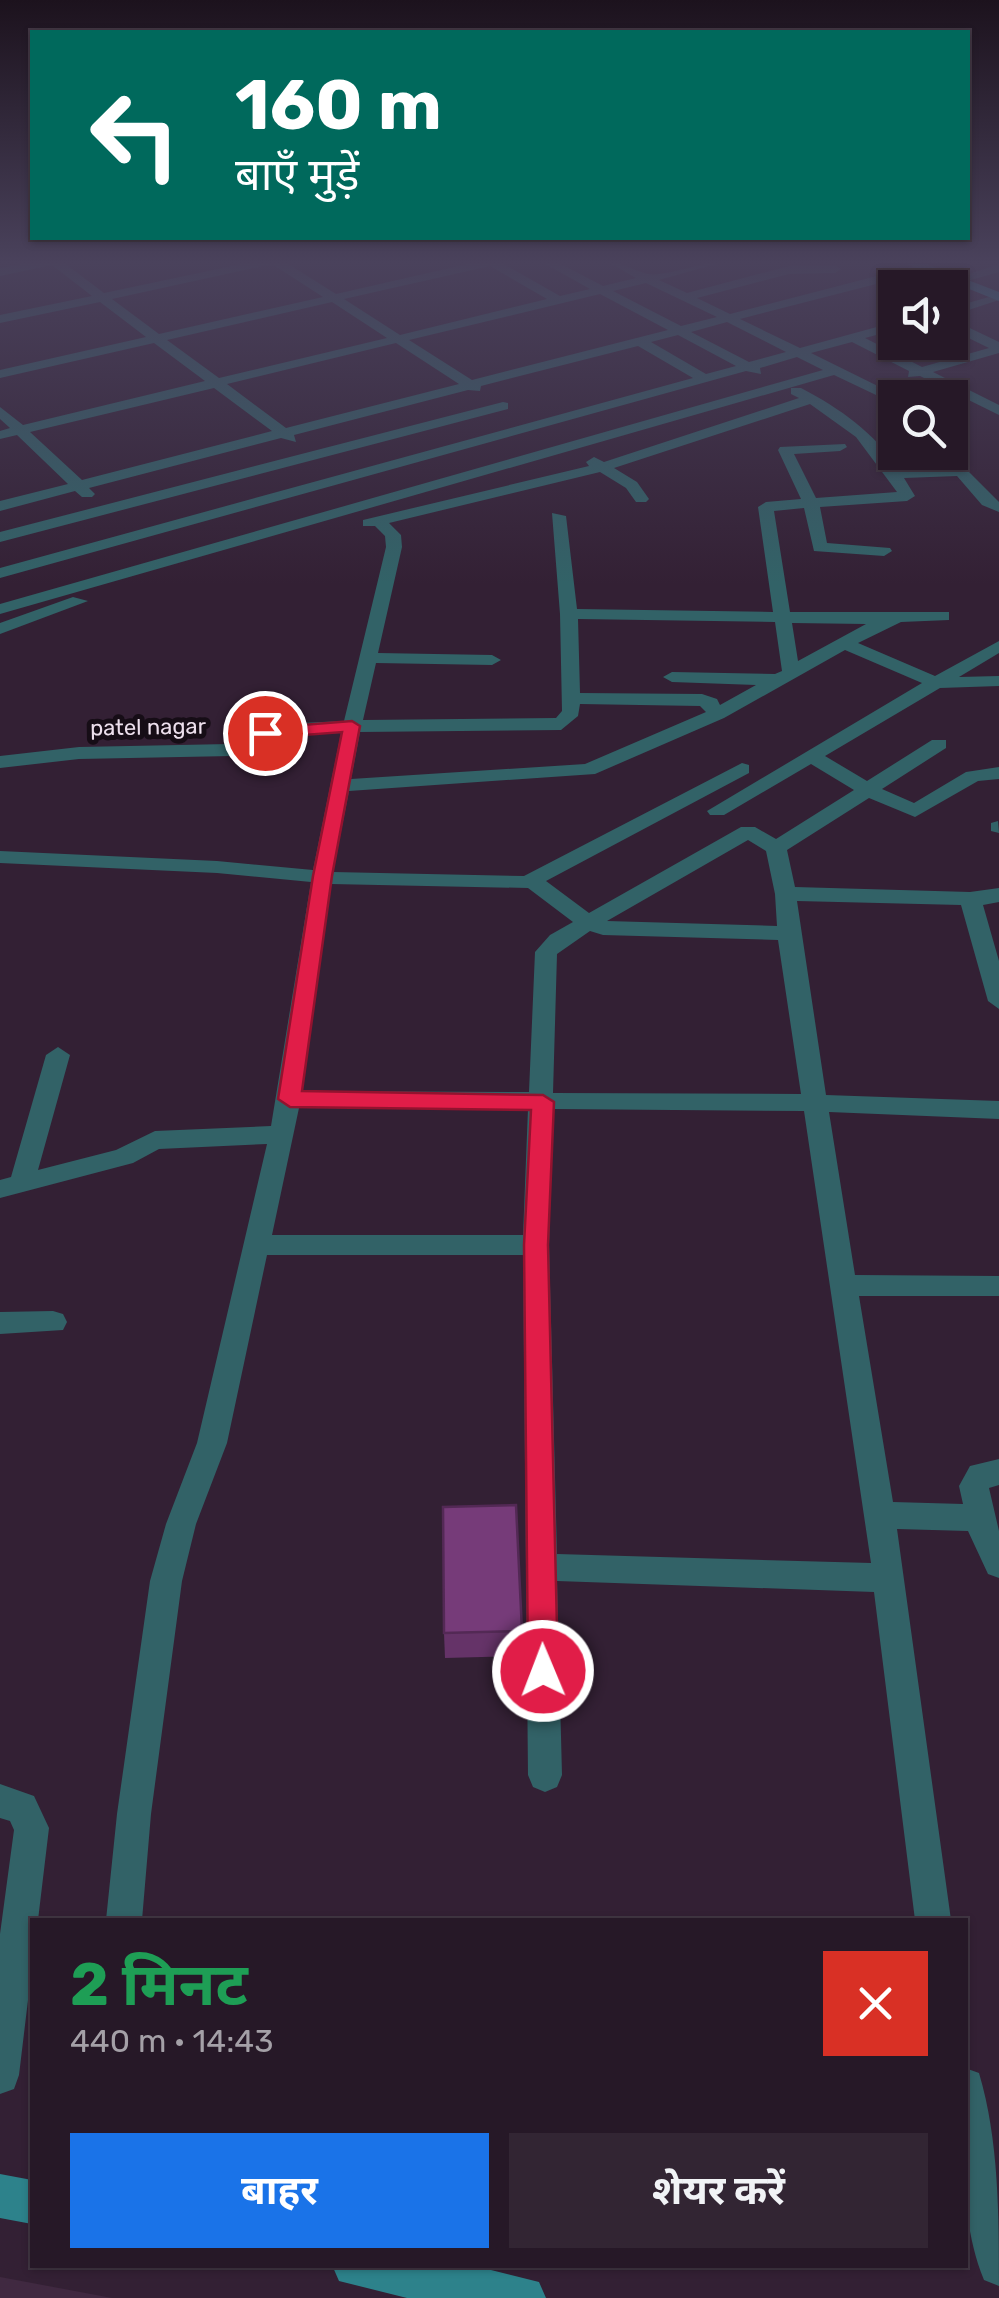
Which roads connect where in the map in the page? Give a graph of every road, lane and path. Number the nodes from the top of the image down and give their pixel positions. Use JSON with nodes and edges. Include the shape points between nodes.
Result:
{"nodes":[{"id":1,"x":201,"y":369,"type":"edge"},
{"id":2,"x":273,"y":369,"type":"edge"},
{"id":3,"x":445,"y":369,"type":"edge"},
{"id":4,"x":524,"y":369,"type":"edge"},
{"id":5,"x":688,"y":369,"type":"edge"},
{"id":6,"x":741,"y":369,"type":"edge"},
{"id":7,"x":753,"y":369,"type":"edge"},
{"id":8,"x":828,"y":369,"type":"edge"},
{"id":9,"x":915,"y":369,"type":"edge"},
{"id":10,"x":929,"y":369,"type":"edge"},
{"id":11,"x":834,"y":372,"type":"junction"},
{"id":12,"x":920,"y":372,"type":"junction"},
{"id":13,"x":706,"y":379,"type":"junction"},
{"id":14,"x":219,"y":382,"type":"junction"},
{"id":15,"x":467,"y":384,"type":"junction"},
{"id":16,"x":787,"y":387,"type":"junction"},
{"id":17,"x":870,"y":388,"type":"junction"},
{"id":18,"x":878,"y":392,"type":"edge"},
{"id":19,"x":811,"y":399,"type":"junction"},
{"id":20,"x":504,"y":406,"type":"junction"},
{"id":21,"x":0,"y":411,"type":"edge"},
{"id":22,"x":999,"y":412,"type":"edge"},
{"id":23,"x":537,"y":427,"type":"junction"},
{"id":24,"x":21,"y":430,"type":"junction"},
{"id":25,"x":284,"y":434,"type":"junction"},
{"id":26,"x":0,"y":435,"type":"edge"},
{"id":27,"x":570,"y":447,"type":"junction"},
{"id":28,"x":840,"y":448,"type":"dead end"},
{"id":29,"x":316,"y":458,"type":"junction"},
{"id":30,"x":602,"y":467,"type":"junction"},
{"id":31,"x":894,"y":474,"type":"junction"},
{"id":32,"x":345,"y":480,"type":"junction"},
{"id":33,"x":78,"y":486,"type":"junction"},
{"id":34,"x":999,"y":490,"type":"edge"},
{"id":35,"x":979,"y":492,"type":"junction"},
{"id":36,"x":641,"y":499,"type":"dead end"},
{"id":37,"x":811,"y":503,"type":"junction"},
{"id":38,"x":0,"y":506,"type":"edge"},
{"id":39,"x":999,"y":508,"type":"edge"},
{"id":40,"x":106,"y":509,"type":"junction"},
{"id":41,"x":558,"y":516,"type":"dead end"},
{"id":42,"x":376,"y":517,"type":"junction"},
{"id":43,"x":323,"y":536,"type":"dead end"},
{"id":44,"x":0,"y":537,"type":"edge"},
{"id":45,"x":135,"y":537,"type":"junction"},
{"id":46,"x":884,"y":551,"type":"dead end"},
{"id":47,"x":171,"y":569,"type":"junction"},
{"id":48,"x":0,"y":573,"type":"edge"},
{"id":49,"x":0,"y":609,"type":"edge"},
{"id":50,"x":569,"y":614,"type":"junction"},
{"id":51,"x":944,"y":616,"type":"dead end"},
{"id":52,"x":786,"y":618,"type":"junction"},
{"id":53,"x":889,"y":619,"type":"junction"},
{"id":54,"x":0,"y":630,"type":"edge"},
{"id":55,"x":846,"y":644,"type":"junction"},
{"id":56,"x":999,"y":646,"type":"edge"},
{"id":57,"x":370,"y":658,"type":"junction"},
{"id":58,"x":492,"y":660,"type":"dead end"},
{"id":59,"x":672,"y":676,"type":"dead end"},
{"id":60,"x":785,"y":676,"type":"junction"},
{"id":61,"x":999,"y":681,"type":"edge"},
{"id":62,"x":936,"y":683,"type":"junction"},
{"id":63,"x":570,"y":698,"type":"junction"},
{"id":64,"x":716,"y":714,"type":"junction"},
{"id":65,"x":352,"y":726,"type":"junction"},
{"id":66,"x":940,"y":744,"type":"dead end"},
{"id":67,"x":811,"y":756,"type":"junction"},
{"id":68,"x":0,"y":762,"type":"edge"},
{"id":69,"x":742,"y":769,"type":"dead end"},
{"id":70,"x":999,"y":773,"type":"edge"},
{"id":71,"x":342,"y":784,"type":"junction"},
{"id":72,"x":868,"y":790,"type":"junction"},
{"id":73,"x":693,"y":797,"type":"junction"},
{"id":74,"x":717,"y":812,"type":"junction"},
{"id":75,"x":748,"y":831,"type":"junction"},
{"id":76,"x":776,"y":848,"type":"junction"},
{"id":77,"x":0,"y":858,"type":"edge"},
{"id":78,"x":322,"y":876,"type":"junction"},
{"id":79,"x":532,"y":881,"type":"junction"},
{"id":80,"x":786,"y":894,"type":"junction"},
{"id":81,"x":999,"y":895,"type":"edge"},
{"id":82,"x":974,"y":899,"type":"junction"},
{"id":83,"x":590,"y":924,"type":"junction"},
{"id":84,"x":788,"y":933,"type":"junction"},
{"id":85,"x":999,"y":1002,"type":"edge"},
{"id":86,"x":58,"y":1055,"type":"dead end"},
{"id":87,"x":290,"y":1099,"type":"junction"},
{"id":88,"x":543,"y":1102,"type":"junction"},
{"id":89,"x":816,"y":1104,"type":"junction"},
{"id":90,"x":999,"y":1110,"type":"edge"},
{"id":91,"x":280,"y":1134,"type":"junction"},
{"id":92,"x":11,"y":1186,"type":"edge"},
{"id":93,"x":256,"y":1245,"type":"junction"},
{"id":94,"x":536,"y":1245,"type":"junction"},
{"id":95,"x":844,"y":1285,"type":"junction"},
{"id":96,"x":999,"y":1286,"type":"edge"},
{"id":97,"x":53,"y":1322,"type":"dead end"},
{"id":98,"x":0,"y":1323,"type":"edge"},
{"id":99,"x":999,"y":1472,"type":"edge"},
{"id":100,"x":880,"y":1515,"type":"junction"},
{"id":101,"x":980,"y":1518,"type":"junction"},
{"id":102,"x":999,"y":1564,"type":"edge"},
{"id":103,"x":542,"y":1567,"type":"junction"},
{"id":104,"x":888,"y":1578,"type":"junction"},
{"id":105,"x":545,"y":1776,"type":"dead end"},
{"id":106,"x":0,"y":1802,"type":"edge"},
{"id":107,"x":124,"y":1918,"type":"edge"},
{"id":108,"x":933,"y":1918,"type":"edge"},
{"id":109,"x":0,"y":2075,"type":"edge"},
{"id":110,"x":968,"y":2103,"type":"edge"},
{"id":111,"x":0,"y":2196,"type":"edge"},
{"id":112,"x":30,"y":2202,"type":"edge"},
{"id":113,"x":999,"y":2265,"type":"edge"},
{"id":114,"x":370,"y":2268,"type":"edge"},
{"id":115,"x":523,"y":2298,"type":"edge"}],
"edges":[{"from":1,"to":14,"type":"street"},
{"from":2,"to":14,"type":"street"},
{"from":3,"to":15,"type":"street"},
{"from":4,"to":15,"type":"street"},
{"from":5,"to":13,"type":"street"},
{"from":6,"to":13,"type":"street"},
{"from":7,"to":16,"type":"street"},
{"from":8,"to":11,"type":"street"},
{"from":9,"to":12,"type":"street"},
{"from":10,"to":12,"type":"street"},
{"from":11,"to":16,"type":"street"},
{"from":11,"to":17,"type":"street"},
{"from":12,"to":17,"type":"street"},
{"from":12,"to":22,"type":"street"},
{"from":13,"to":23,"type":"street"},
{"from":14,"to":24,"type":"street"},
{"from":14,"to":25,"type":"street"},
{"from":15,"to":20,"type":"street"},
{"from":15,"to":25,"type":"street"},
{"from":16,"to":19,"type":"street"},
{"from":16,"to":27,"type":"street"},
{"from":17,"to":18,"type":"street"},
{"from":19,"to":30,"type":"street"},
{"from":19,"to":31,"type":"street","via":[[869,437]]},
{"from":20,"to":23,"type":"street"},
{"from":20,"to":29,"type":"street"},
{"from":21,"to":24,"type":"street"},
{"from":23,"to":27,"type":"street"},
{"from":23,"to":32,"type":"street"},
{"from":24,"to":26,"type":"street"},
{"from":24,"to":33,"type":"street"},
{"from":25,"to":29,"type":"street"},
{"from":25,"to":33,"type":"street"},
{"from":27,"to":30,"type":"street"},
{"from":27,"to":42,"type":"street"},
{"from":28,"to":37,"type":"street","via":[[785,450]]},
{"from":29,"to":32,"type":"street"},
{"from":29,"to":40,"type":"street"},
{"from":30,"to":36,"type":"street","via":[[632,485]]},
{"from":30,"to":42,"type":"street"},
{"from":31,"to":35,"type":"street","via":[[960,471]]},
{"from":31,"to":37,"type":"street","via":[[904,498]]},
{"from":32,"to":42,"type":"street"},
{"from":32,"to":45,"type":"street"},
{"from":33,"to":38,"type":"street"},
{"from":33,"to":40,"type":"street"},
{"from":34,"to":35,"type":"street"},
{"from":35,"to":39,"type":"street"},
{"from":37,"to":46,"type":"street","via":[[820,548]]},
{"from":37,"to":52,"type":"street","via":[[766,507]]},
{"from":40,"to":44,"type":"street"},
{"from":40,"to":45,"type":"street"},
{"from":41,"to":50,"type":"street"},
{"from":42,"to":47,"type":"street"},
{"from":42,"to":57,"type":"street","via":[[394,547]]},
{"from":43,"to":47,"type":"street"},
{"from":45,"to":47,"type":"street"},
{"from":45,"to":48,"type":"street"},
{"from":47,"to":49,"type":"street"},
{"from":47,"to":54,"type":"street"},
{"from":50,"to":52,"type":"street"},
{"from":50,"to":63,"type":"street"},
{"from":51,"to":53,"type":"street"},
{"from":52,"to":53,"type":"street"},
{"from":52,"to":60,"type":"street"},
{"from":53,"to":55,"type":"street"},
{"from":55,"to":60,"type":"street"},
{"from":55,"to":62,"type":"street"},
{"from":56,"to":62,"type":"street"},
{"from":57,"to":58,"type":"street"},
{"from":57,"to":65,"type":"street"},
{"from":59,"to":60,"type":"street"},
{"from":60,"to":64,"type":"street"},
{"from":61,"to":62,"type":"street"},
{"from":62,"to":67,"type":"street"},
{"from":63,"to":64,"type":"street","via":[[702,700]]},
{"from":63,"to":65,"type":"street","name":"patel nagar","via":[[569,718],[554,726]]},
{"from":64,"to":71,"type":"street","via":[[588,770]]},
{"from":65,"to":68,"type":"street","name":"patel nagar","via":[[277,730],[232,750]]},
{"from":65,"to":71,"type":"street"},
{"from":66,"to":72,"type":"street"},
{"from":67,"to":72,"type":"street"},
{"from":67,"to":74,"type":"street"},
{"from":69,"to":73,"type":"street"},
{"from":70,"to":72,"type":"street","via":[[974,776],[916,811]]},
{"from":71,"to":78,"type":"street"},
{"from":72,"to":76,"type":"street"},
{"from":73,"to":74,"type":"street"},
{"from":73,"to":79,"type":"street"},
{"from":74,"to":75,"type":"street"},
{"from":75,"to":76,"type":"street"},
{"from":75,"to":83,"type":"street"},
{"from":76,"to":80,"type":"street"},
{"from":77,"to":78,"type":"street"},
{"from":78,"to":79,"type":"street"},
{"from":78,"to":87,"type":"street"},
{"from":79,"to":83,"type":"street"},
{"from":80,"to":82,"type":"street"},
{"from":80,"to":84,"type":"street"},
{"from":81,"to":82,"type":"street"},
{"from":82,"to":85,"type":"street"},
{"from":83,"to":84,"type":"street"},
{"from":83,"to":88,"type":"street","via":[[546,952]]},
{"from":84,"to":89,"type":"street"},
{"from":86,"to":92,"type":"street"},
{"from":87,"to":88,"type":"street"},
{"from":87,"to":91,"type":"street"},
{"from":88,"to":89,"type":"street"},
{"from":88,"to":94,"type":"street"},
{"from":89,"to":90,"type":"street"},
{"from":89,"to":95,"type":"street"},
{"from":91,"to":92,"type":"street","via":[[155,1140],[124,1157]]},
{"from":91,"to":93,"type":"street"},
{"from":93,"to":94,"type":"street"},
{"from":93,"to":107,"type":"street","via":[[212,1444],[166,1581]]},
{"from":94,"to":103,"type":"street"},
{"from":95,"to":96,"type":"street"},
{"from":95,"to":100,"type":"street"},
{"from":97,"to":98,"type":"street"},
{"from":99,"to":101,"type":"street","via":[[981,1475],[974,1486]]},
{"from":100,"to":101,"type":"street"},
{"from":100,"to":104,"type":"street"},
{"from":101,"to":102,"type":"street"},
{"from":103,"to":104,"type":"street"},
{"from":103,"to":105,"type":"street"},
{"from":104,"to":108,"type":"street"},
{"from":106,"to":109,"type":"street","via":[[22,1808],[32,1828]]},
{"from":110,"to":113,"type":"street"},
{"from":111,"to":112,"type":"main road"},
{"from":114,"to":115,"type":"main road"}]}
